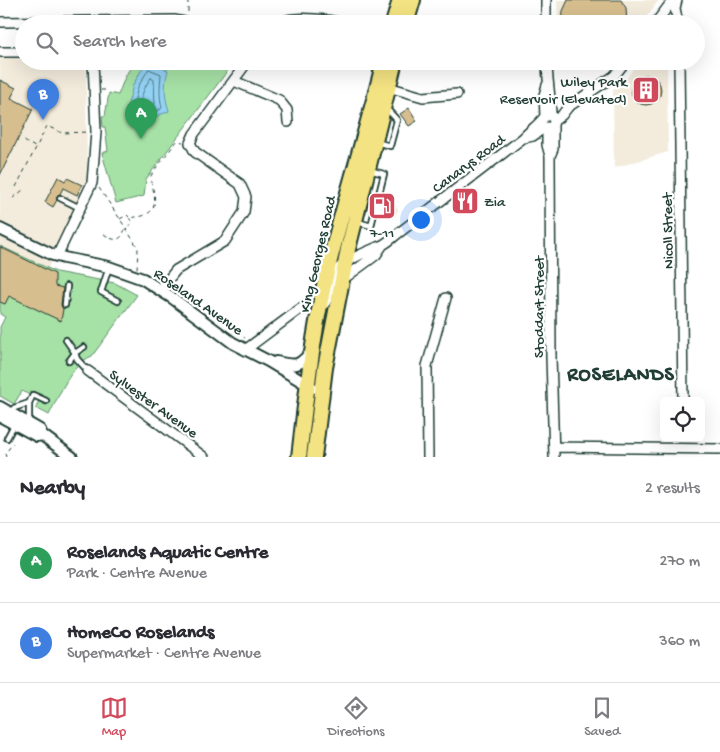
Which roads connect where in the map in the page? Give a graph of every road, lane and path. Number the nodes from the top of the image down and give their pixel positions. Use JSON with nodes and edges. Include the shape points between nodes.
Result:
{"nodes":[{"id":1,"x":188,"y":0,"type":"edge"},
{"id":2,"x":400,"y":0,"type":"edge"},
{"id":3,"x":412,"y":0,"type":"edge"},
{"id":4,"x":546,"y":0,"type":"edge"},
{"id":5,"x":673,"y":0,"type":"edge"},
{"id":6,"x":677,"y":0,"type":"edge"},
{"id":7,"x":190,"y":15,"type":"edge"},
{"id":8,"x":396,"y":15,"type":"edge"},
{"id":9,"x":408,"y":15,"type":"edge"},
{"id":10,"x":546,"y":15,"type":"edge"},
{"id":11,"x":662,"y":15,"type":"edge"},
{"id":12,"x":676,"y":15,"type":"edge"},
{"id":13,"x":0,"y":22,"type":"edge"},
{"id":14,"x":15,"y":22,"type":"edge"},
{"id":15,"x":0,"y":52,"type":"edge"},
{"id":16,"x":15,"y":52,"type":"edge"},
{"id":17,"x":93,"y":70,"type":"edge"},
{"id":18,"x":242,"y":70,"type":"edge"},
{"id":19,"x":382,"y":70,"type":"edge"},
{"id":20,"x":393,"y":70,"type":"edge"},
{"id":21,"x":547,"y":70,"type":"edge"},
{"id":22,"x":619,"y":70,"type":"edge"},
{"id":23,"x":678,"y":70,"type":"edge"},
{"id":24,"x":234,"y":81,"type":"junction"},
{"id":25,"x":548,"y":85,"type":"junction"},
{"id":26,"x":388,"y":87,"type":"junction"},
{"id":27,"x":457,"y":94,"type":"dead end"},
{"id":28,"x":551,"y":100,"type":"junction"},
{"id":29,"x":568,"y":108,"type":"junction"},
{"id":30,"x":549,"y":121,"type":"junction"},
{"id":31,"x":288,"y":122,"type":"dead end"},
{"id":32,"x":88,"y":132,"type":"dead end"},
{"id":33,"x":536,"y":134,"type":"junction"},
{"id":34,"x":523,"y":138,"type":"junction"},
{"id":35,"x":24,"y":141,"type":"dead end"},
{"id":36,"x":190,"y":143,"type":"junction"},
{"id":37,"x":547,"y":145,"type":"junction"},
{"id":38,"x":36,"y":147,"type":"junction"},
{"id":39,"x":550,"y":156,"type":"junction"},
{"id":40,"x":16,"y":186,"type":"dead end"},
{"id":41,"x":99,"y":188,"type":"dead end"},
{"id":42,"x":23,"y":190,"type":"dead end"},
{"id":43,"x":13,"y":198,"type":"dead end"},
{"id":44,"x":60,"y":198,"type":"dead end"},
{"id":45,"x":80,"y":208,"type":"junction"},
{"id":46,"x":129,"y":218,"type":"junction"},
{"id":47,"x":120,"y":219,"type":"junction"},
{"id":48,"x":126,"y":228,"type":"junction"},
{"id":49,"x":352,"y":228,"type":"junction"},
{"id":50,"x":1,"y":229,"type":"edge"},
{"id":51,"x":104,"y":234,"type":"dead end"},
{"id":52,"x":382,"y":246,"type":"junction"},
{"id":53,"x":372,"y":249,"type":"junction"},
{"id":54,"x":57,"y":256,"type":"junction"},
{"id":55,"x":345,"y":263,"type":"junction"},
{"id":56,"x":109,"y":267,"type":"junction"},
{"id":57,"x":137,"y":269,"type":"dead end"},
{"id":58,"x":342,"y":280,"type":"junction"},
{"id":59,"x":67,"y":286,"type":"dead end"},
{"id":60,"x":160,"y":290,"type":"junction"},
{"id":61,"x":446,"y":298,"type":"dead end"},
{"id":62,"x":118,"y":301,"type":"dead end"},
{"id":63,"x":65,"y":305,"type":"dead end"},
{"id":64,"x":304,"y":306,"type":"dead end"},
{"id":65,"x":320,"y":309,"type":"junction"},
{"id":66,"x":238,"y":333,"type":"dead end"},
{"id":67,"x":66,"y":340,"type":"dead end"},
{"id":68,"x":249,"y":347,"type":"junction"},
{"id":69,"x":84,"y":348,"type":"dead end"},
{"id":70,"x":313,"y":350,"type":"junction"},
{"id":71,"x":76,"y":353,"type":"junction"},
{"id":72,"x":69,"y":360,"type":"dead end"},
{"id":73,"x":268,"y":361,"type":"junction"},
{"id":74,"x":88,"y":371,"type":"joint"},
{"id":75,"x":308,"y":385,"type":"junction"},
{"id":76,"x":322,"y":394,"type":"junction"},
{"id":77,"x":683,"y":397,"type":"edge"},
{"id":78,"x":46,"y":401,"type":"dead end"},
{"id":79,"x":28,"y":403,"type":"junction"},
{"id":80,"x":0,"y":407,"type":"edge"},
{"id":81,"x":11,"y":413,"type":"junction"},
{"id":82,"x":0,"y":416,"type":"edge"},
{"id":83,"x":26,"y":422,"type":"junction"},
{"id":84,"x":15,"y":424,"type":"junction"},
{"id":85,"x":42,"y":435,"type":"junction"},
{"id":86,"x":7,"y":438,"type":"dead end"},
{"id":87,"x":684,"y":442,"type":"edge"},
{"id":88,"x":14,"y":443,"type":"dead end"},
{"id":89,"x":554,"y":447,"type":"junction"},
{"id":90,"x":684,"y":448,"type":"junction"},
{"id":91,"x":720,"y":449,"type":"edge"},
{"id":92,"x":6,"y":457,"type":"edge"},
{"id":93,"x":72,"y":457,"type":"edge"},
{"id":94,"x":204,"y":457,"type":"edge"},
{"id":95,"x":299,"y":457,"type":"edge"},
{"id":96,"x":314,"y":457,"type":"edge"},
{"id":97,"x":428,"y":457,"type":"edge"},
{"id":98,"x":554,"y":457,"type":"edge"}],
"edges":[{"from":1,"to":7,"type":"path"},
{"from":2,"to":8,"type":"highway"},
{"from":3,"to":9,"type":"highway"},
{"from":4,"to":10,"type":"street"},
{"from":5,"to":11,"type":"street"},
{"from":6,"to":12,"type":"street"},
{"from":13,"to":14,"type":"street"},
{"from":15,"to":16,"type":"street"},
{"from":17,"to":45,"type":"street","via":[[96,132],[92,183]]},
{"from":18,"to":24,"type":"street"},
{"from":19,"to":65,"type":"highway","name":"King Georges Road"},
{"from":20,"to":26,"type":"highway","name":"King Georges Road"},
{"from":21,"to":25,"type":"street","name":"Stoddart Street"},
{"from":22,"to":29,"type":"street","name":"Canarys Road"},
{"from":23,"to":77,"type":"street","name":"Nicoll Street"},
{"from":24,"to":31,"type":"street","via":[[280,100],[287,110]]},
{"from":24,"to":36,"type":"street"},
{"from":25,"to":28,"type":"street","name":"Stoddart Street"},
{"from":25,"to":30,"type":"street","name":"Stoddart Street","via":[[544,95]]},
{"from":26,"to":27,"type":"street","via":[[423,97]]},
{"from":26,"to":49,"type":"highway","name":"King Georges Road"},
{"from":28,"to":29,"type":"street","via":[[557,106]]},
{"from":28,"to":30,"type":"street","name":"Stoddart Street"},
{"from":29,"to":30,"type":"street","name":"Canarys Road","via":[[560,109]]},
{"from":30,"to":33,"type":"street","name":"Canarys Road"},
{"from":30,"to":34,"type":"street","name":"Canarys Road","via":[[530,130]]},
{"from":30,"to":37,"type":"street","name":"Stoddart Street"},
{"from":30,"to":39,"type":"street","name":"Stoddart Street","via":[[553,149]]},
{"from":32,"to":38,"type":"path","via":[[62,133],[47,126]]},
{"from":33,"to":34,"type":"street","name":"Canarys Road"},
{"from":33,"to":37,"type":"street","name":"Stoddart Street"},
{"from":34,"to":52,"type":"street","name":"Canarys Road"},
{"from":35,"to":38,"type":"path"},
{"from":36,"to":46,"type":"path","via":[[177,141],[153,172],[150,178],[155,202],[152,210],[146,215]]},
{"from":36,"to":60,"type":"street","via":[[195,152],[240,184],[246,197],[244,212],[225,241],[176,270]]},
{"from":37,"to":39,"type":"street","name":"Stoddart Street"},
{"from":38,"to":40,"type":"path"},
{"from":39,"to":89,"type":"street","name":"Stoddart Street"},
{"from":41,"to":47,"type":"path"},
{"from":42,"to":43,"type":"path"},
{"from":44,"to":45,"type":"lane"},
{"from":45,"to":54,"type":"street"},
{"from":46,"to":47,"type":"path","via":[[127,215]]},
{"from":46,"to":48,"type":"path","via":[[133,223]]},
{"from":47,"to":48,"type":"path"},
{"from":48,"to":51,"type":"path","via":[[116,240]]},
{"from":48,"to":57,"type":"path","via":[[138,248]]},
{"from":49,"to":53,"type":"street","via":[[355,245],[364,250]]},
{"from":49,"to":55,"type":"highway","name":"King Georges Road"},
{"from":50,"to":54,"type":"street","name":"Roseland Avenue"},
{"from":52,"to":53,"type":"street","name":"Canarys Road"},
{"from":52,"to":58,"type":"street","name":"Canarys Road","via":[[376,255]]},
{"from":53,"to":55,"type":"street","name":"Canarys Road"},
{"from":54,"to":56,"type":"street","name":"Roseland Avenue"},
{"from":55,"to":58,"type":"highway","name":"King Georges Road"},
{"from":55,"to":65,"type":"street","via":[[336,270],[330,297]]},
{"from":56,"to":60,"type":"street","name":"Roseland Avenue"},
{"from":56,"to":62,"type":"lane","via":[[101,292]]},
{"from":58,"to":76,"type":"highway","name":"King Georges Road"},
{"from":59,"to":63,"type":"lane"},
{"from":60,"to":68,"type":"street","name":"Roseland Avenue","via":[[225,338]]},
{"from":61,"to":97,"type":"street","via":[[427,366]]},
{"from":64,"to":68,"type":"street"},
{"from":65,"to":70,"type":"highway","name":"King Georges Road"},
{"from":66,"to":68,"type":"path"},
{"from":67,"to":71,"type":"lane"},
{"from":68,"to":73,"type":"street","name":"Roseland Avenue"},
{"from":69,"to":71,"type":"lane"},
{"from":70,"to":73,"type":"street","name":"Roseland Avenue","via":[[298,364]]},
{"from":70,"to":75,"type":"highway","name":"King Georges Road"},
{"from":71,"to":72,"type":"lane"},
{"from":71,"to":74,"type":"lane"},
{"from":73,"to":75,"type":"street","name":"Roseland Avenue"},
{"from":74,"to":94,"type":"street","name":"Sylvester Avenue"},
{"from":75,"to":76,"type":"street","name":"Roseland Avenue"},
{"from":75,"to":95,"type":"highway","name":"King Georges Road"},
{"from":76,"to":96,"type":"highway","name":"King Georges Road"},
{"from":78,"to":79,"type":"lane","via":[[33,394]]},
{"from":79,"to":81,"type":"lane","via":[[14,408]]},
{"from":79,"to":83,"type":"lane"},
{"from":80,"to":81,"type":"street"},
{"from":81,"to":83,"type":"street"},
{"from":82,"to":84,"type":"street"},
{"from":83,"to":85,"type":"street","via":[[40,430]]},
{"from":84,"to":85,"type":"street","via":[[37,436]]},
{"from":84,"to":86,"type":"lane"},
{"from":85,"to":93,"type":"street"},
{"from":87,"to":90,"type":"street"},
{"from":88,"to":92,"type":"path"},
{"from":89,"to":90,"type":"street"},
{"from":89,"to":98,"type":"street","name":"Stoddart Street"},
{"from":90,"to":91,"type":"street"}]}
